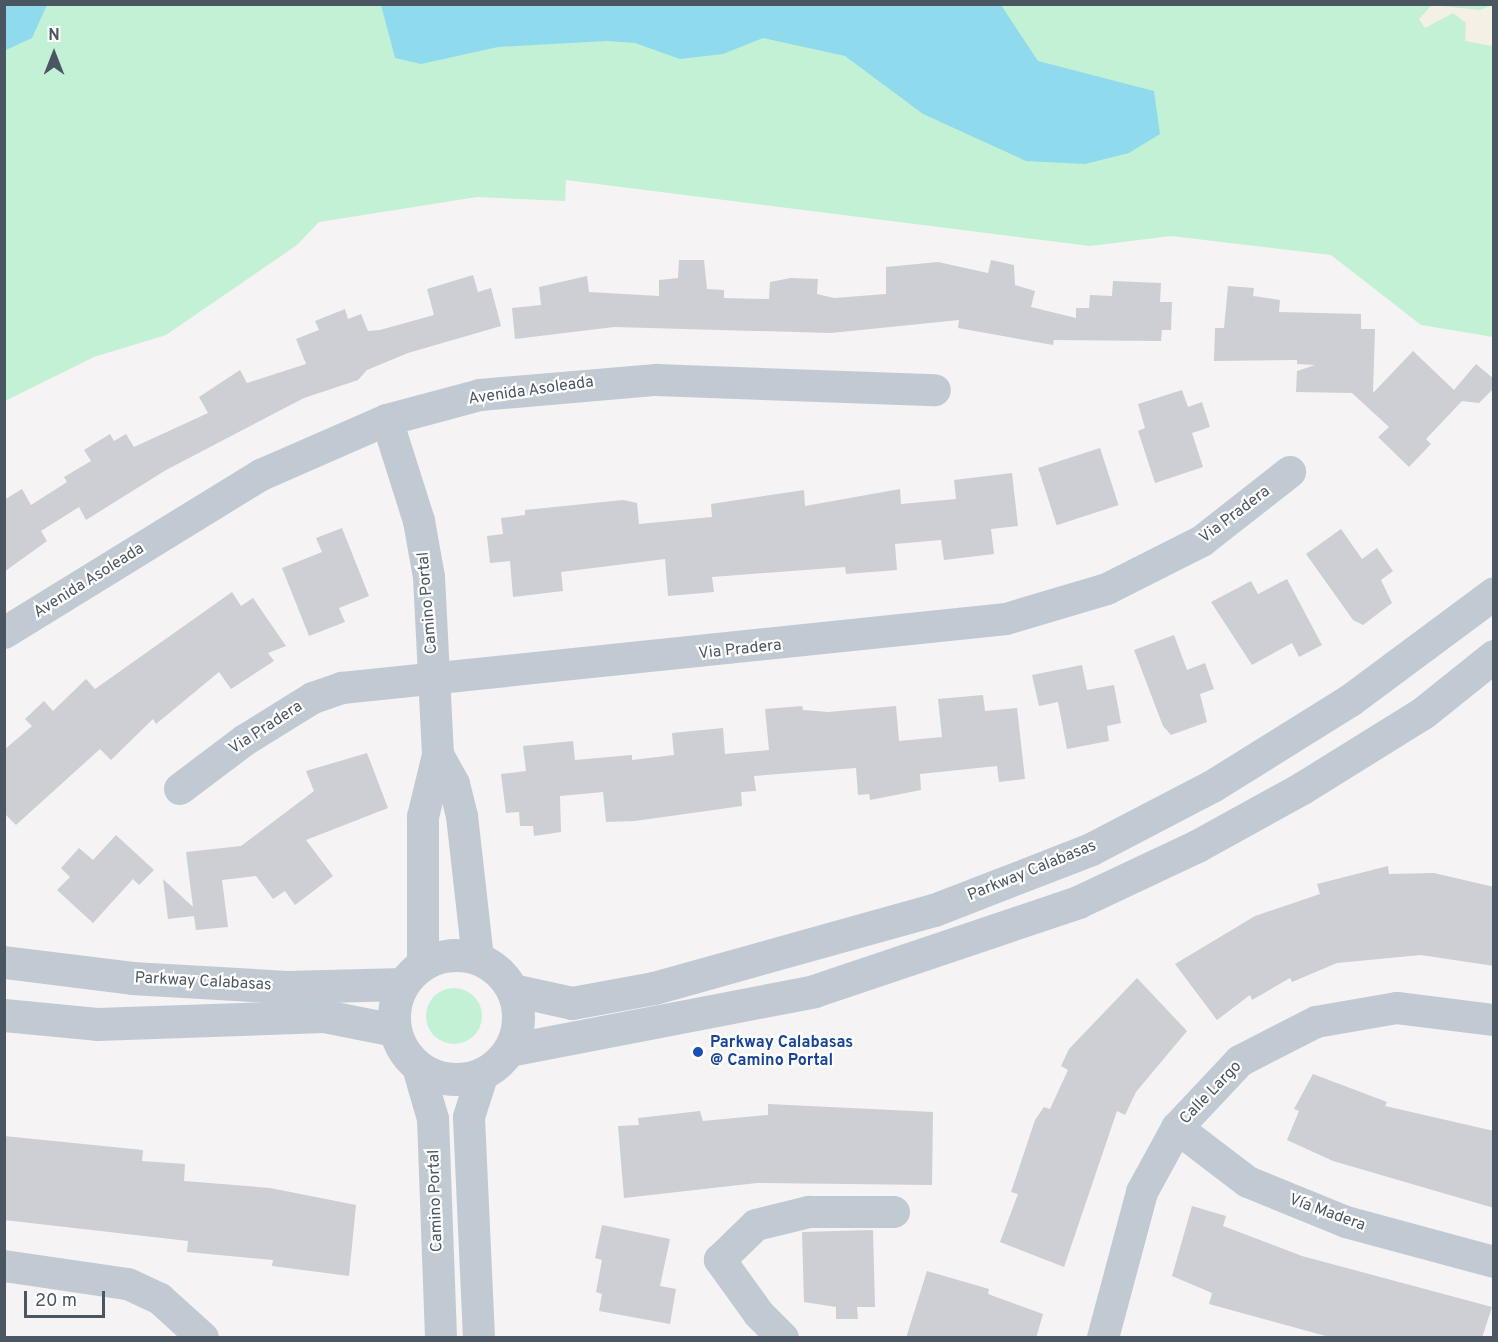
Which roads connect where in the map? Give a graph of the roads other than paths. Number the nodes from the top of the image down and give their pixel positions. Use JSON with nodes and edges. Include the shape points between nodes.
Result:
{"nodes":[{"id":1,"x":935,"y":390,"type":"dead end"},
{"id":2,"x":387,"y":420,"type":"junction"},
{"id":3,"x":1290,"y":472,"type":"dead end"},
{"id":4,"x":1494,"y":593,"type":"edge"},
{"id":5,"x":4,"y":633,"type":"edge"},
{"id":6,"x":1494,"y":656,"type":"edge"},
{"id":7,"x":434,"y":679,"type":"junction"},
{"id":8,"x":438,"y":755,"type":"junction"},
{"id":9,"x":180,"y":789,"type":"dead end"},
{"id":10,"x":467,"y":860,"type":"junction"},
{"id":11,"x":423,"y":864,"type":"junction"},
{"id":12,"x":478,"y":959,"type":"junction"},
{"id":13,"x":4,"y":962,"type":"edge"},
{"id":14,"x":413,"y":974,"type":"junction"},
{"id":15,"x":513,"y":990,"type":"junction"},
{"id":16,"x":4,"y":1015,"type":"edge"},
{"id":17,"x":1494,"y":1020,"type":"edge"},
{"id":18,"x":395,"y":1030,"type":"junction"},
{"id":19,"x":509,"y":1050,"type":"junction"},
{"id":20,"x":418,"y":1067,"type":"junction"},
{"id":21,"x":483,"y":1073,"type":"junction"},
{"id":22,"x":1177,"y":1128,"type":"junction"},
{"id":23,"x":894,"y":1212,"type":"dead end"},
{"id":24,"x":1494,"y":1262,"type":"edge"},
{"id":25,"x":4,"y":1266,"type":"edge"},
{"id":26,"x":204,"y":1338,"type":"edge"},
{"id":27,"x":441,"y":1338,"type":"edge"},
{"id":28,"x":479,"y":1338,"type":"edge"},
{"id":29,"x":783,"y":1338,"type":"edge"},
{"id":30,"x":1103,"y":1338,"type":"edge"}],
"edges":[{"from":1,"to":2,"type":"street","name":"Avenida Asoleada","via":[[588,382],[480,395]]},
{"from":2,"to":5,"type":"street","name":"Avenida Asoleada","via":[[261,475]]},
{"from":2,"to":7,"type":"street","name":"Camino Portal","via":[[419,521],[429,577]]},
{"from":3,"to":7,"type":"street","name":"Via Pradera","via":[[1202,541],[1107,589],[1006,619]]},
{"from":4,"to":15,"type":"street","name":"Parkway Calabasas","via":[[1350,700],[1212,786],[1091,849],[934,910],[665,985],[572,1003]]},
{"from":6,"to":19,"type":"street","via":[[1424,712],[1302,788],[1197,846],[1078,902],[814,991]]},
{"from":7,"to":8,"type":"street","name":"Camino Portal"},
{"from":7,"to":9,"type":"street","name":"Via Pradera","via":[[342,688],[313,698]]},
{"from":8,"to":10,"type":"street","name":"Camino Portal","via":[[454,784]]},
{"from":8,"to":11,"type":"street","name":"Camino Portal","via":[[427,786]]},
{"from":10,"to":11,"type":"street","via":[[445,851]]},
{"from":10,"to":12,"type":"street","name":"Camino Portal"},
{"from":11,"to":14,"type":"street","name":"Camino Portal"},
{"from":12,"to":14,"type":"street","via":[[452,955]]},
{"from":12,"to":15,"type":"street","via":[[502,975]]},
{"from":13,"to":14,"type":"street","name":"Parkway Calabasas","via":[[132,978],[274,986]]},
{"from":14,"to":18,"type":"street","via":[[393,1015]]},
{"from":15,"to":19,"type":"street","via":[[518,1020]]},
{"from":16,"to":18,"type":"street","name":"Parkway Calabasas","via":[[97,1024],[324,1016]]},
{"from":17,"to":22,"type":"street","name":"Calle Largo","via":[[1397,1008],[1316,1022],[1240,1061]]},
{"from":18,"to":20,"type":"street"},
{"from":19,"to":21,"type":"street"},
{"from":20,"to":21,"type":"street","via":[[448,1079]]},
{"from":20,"to":27,"type":"street","name":"Camino Portal","via":[[433,1119]]},
{"from":21,"to":28,"type":"street","via":[[469,1117]]},
{"from":22,"to":24,"type":"street","name":"Vía Madera","via":[[1248,1182],[1346,1222]]},
{"from":22,"to":30,"type":"street","name":"Calle Largo","via":[[1142,1192]]},
{"from":23,"to":29,"type":"street","via":[[809,1212],[756,1225],[720,1260],[759,1314]]},
{"from":25,"to":26,"type":"street","via":[[128,1284],[160,1299]]}]}
